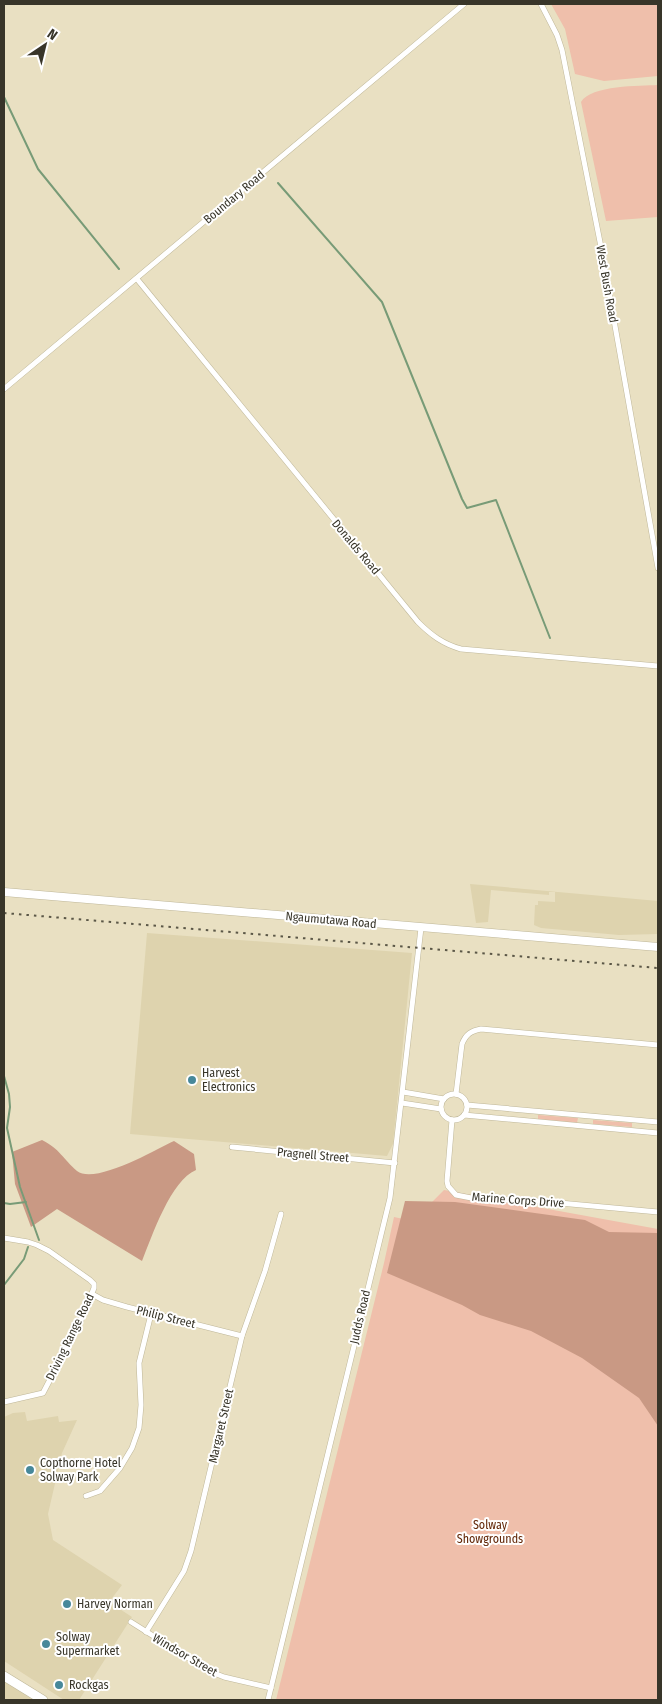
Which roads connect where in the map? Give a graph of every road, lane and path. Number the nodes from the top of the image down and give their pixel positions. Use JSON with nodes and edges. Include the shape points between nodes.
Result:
{"nodes":[{"id":1,"x":464,"y":4,"type":"edge"},
{"id":2,"x":541,"y":4,"type":"edge"},
{"id":3,"x":137,"y":279,"type":"junction"},
{"id":4,"x":4,"y":389,"type":"edge"},
{"id":5,"x":657,"y":553,"type":"edge"},
{"id":6,"x":658,"y":568,"type":"edge"},
{"id":7,"x":658,"y":666,"type":"edge"},
{"id":8,"x":4,"y":892,"type":"edge"},
{"id":9,"x":421,"y":928,"type":"junction"},
{"id":10,"x":658,"y":947,"type":"edge"},
{"id":11,"x":658,"y":1045,"type":"edge"},
{"id":12,"x":403,"y":1092,"type":"junction"},
{"id":13,"x":456,"y":1094,"type":"junction"},
{"id":14,"x":444,"y":1099,"type":"junction"},
{"id":15,"x":402,"y":1104,"type":"junction"},
{"id":16,"x":467,"y":1105,"type":"junction"},
{"id":17,"x":441,"y":1109,"type":"junction"},
{"id":18,"x":531,"y":1112,"type":"junction"},
{"id":19,"x":464,"y":1116,"type":"junction"},
{"id":20,"x":586,"y":1116,"type":"junction"},
{"id":21,"x":452,"y":1120,"type":"junction"},
{"id":22,"x":640,"y":1121,"type":"junction"},
{"id":23,"x":530,"y":1122,"type":"junction"},
{"id":24,"x":658,"y":1122,"type":"edge"},
{"id":25,"x":584,"y":1127,"type":"junction"},
{"id":26,"x":640,"y":1131,"type":"junction"},
{"id":27,"x":658,"y":1133,"type":"edge"},
{"id":28,"x":232,"y":1148,"type":"dead end"},
{"id":29,"x":395,"y":1163,"type":"junction"},
{"id":30,"x":658,"y":1212,"type":"edge"},
{"id":31,"x":281,"y":1214,"type":"dead end"},
{"id":32,"x":4,"y":1238,"type":"edge"},
{"id":33,"x":92,"y":1294,"type":"junction"},
{"id":34,"x":151,"y":1314,"type":"junction"},
{"id":35,"x":242,"y":1336,"type":"junction"},
{"id":36,"x":4,"y":1402,"type":"edge"},
{"id":37,"x":86,"y":1496,"type":"dead end"},
{"id":38,"x":131,"y":1622,"type":"dead end"},
{"id":39,"x":146,"y":1632,"type":"junction"},
{"id":40,"x":4,"y":1676,"type":"edge"},
{"id":41,"x":271,"y":1688,"type":"junction"},
{"id":42,"x":43,"y":1700,"type":"edge"},
{"id":43,"x":268,"y":1700,"type":"edge"}],
"edges":[{"from":1,"to":3,"type":"street","name":"Boundary Road"},
{"from":2,"to":5,"type":"street","name":"West Bush Road","via":[[562,50]]},
{"from":3,"to":4,"type":"street","name":"Boundary Road"},
{"from":3,"to":7,"type":"street","name":"Donalds Road","via":[[432,635],[446,645],[461,649]]},
{"from":5,"to":6,"type":"street","name":"West Bush Road"},
{"from":8,"to":9,"type":"main road","name":"Ngaumutawa Road"},
{"from":9,"to":10,"type":"main road","name":"Ngaumutawa Road"},
{"from":9,"to":12,"type":"street","name":"Judds Road"},
{"from":11,"to":13,"type":"street","via":[[473,1030],[462,1044]]},
{"from":12,"to":14,"type":"street"},
{"from":12,"to":15,"type":"street","name":"Judds Road"},
{"from":13,"to":14,"type":"street"},
{"from":13,"to":16,"type":"street"},
{"from":14,"to":17,"type":"street"},
{"from":15,"to":17,"type":"street"},
{"from":15,"to":29,"type":"street","name":"Judds Road"},
{"from":16,"to":18,"type":"street"},
{"from":16,"to":19,"type":"street"},
{"from":17,"to":21,"type":"street"},
{"from":18,"to":20,"type":"street"},
{"from":18,"to":23,"type":"street"},
{"from":19,"to":21,"type":"street"},
{"from":19,"to":23,"type":"street"},
{"from":20,"to":22,"type":"street"},
{"from":20,"to":25,"type":"street"},
{"from":21,"to":30,"type":"street","name":"Marine Corps Drive","via":[[447,1181],[456,1195],[487,1201],[516,1199]]},
{"from":22,"to":24,"type":"street"},
{"from":22,"to":26,"type":"street"},
{"from":23,"to":25,"type":"street"},
{"from":25,"to":26,"type":"street"},
{"from":26,"to":27,"type":"street"},
{"from":28,"to":29,"type":"street","name":"Pragnell Street"},
{"from":29,"to":41,"type":"street","name":"Judds Road","via":[[390,1198]]},
{"from":31,"to":35,"type":"street","name":"Margaret Street"},
{"from":32,"to":33,"type":"street","name":"Driving Range Road","via":[[28,1242],[48,1251],[90,1280],[94,1284]]},
{"from":33,"to":34,"type":"street","name":"Philip Street"},
{"from":33,"to":36,"type":"street","name":"Driving Range Road","via":[[43,1393]]},
{"from":34,"to":35,"type":"street","name":"Philip Street"},
{"from":34,"to":37,"type":"street","via":[[139,1363],[141,1405],[139,1428],[132,1448],[100,1491]]},
{"from":35,"to":39,"type":"street","name":"Margaret Street","via":[[191,1551],[184,1571]]},
{"from":38,"to":39,"type":"street","name":"Windsor Street"},
{"from":39,"to":41,"type":"street","name":"Windsor Street","via":[[208,1671]]},
{"from":40,"to":42,"type":"highway"},
{"from":41,"to":43,"type":"street","name":"Judds Road"}]}
